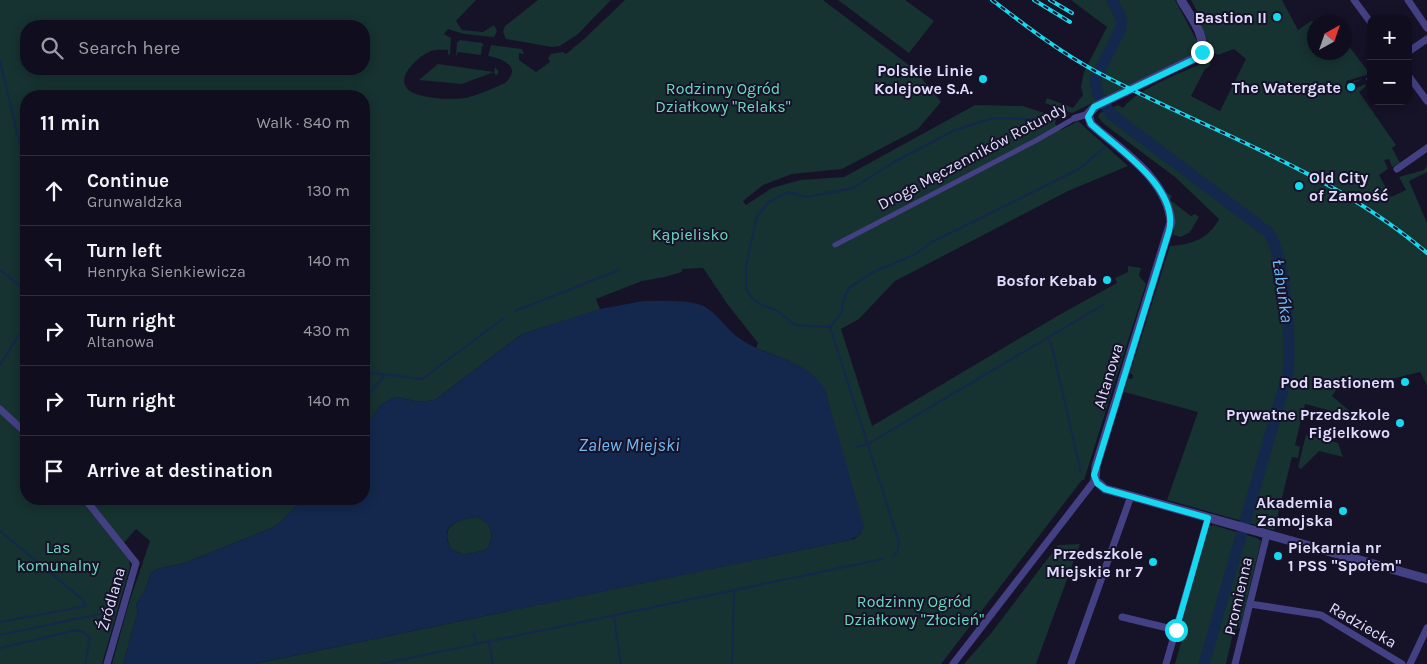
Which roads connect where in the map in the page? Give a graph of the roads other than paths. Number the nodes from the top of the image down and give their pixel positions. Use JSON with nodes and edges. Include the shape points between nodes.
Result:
{"nodes":[{"id":1,"x":1181,"y":0,"type":"edge"},
{"id":2,"x":1354,"y":0,"type":"edge"},
{"id":3,"x":1408,"y":0,"type":"edge"},
{"id":4,"x":1367,"y":18,"type":"edge"},
{"id":5,"x":1427,"y":28,"type":"edge"},
{"id":6,"x":1427,"y":39,"type":"edge"},
{"id":7,"x":1412,"y":49,"type":"edge"},
{"id":8,"x":1412,"y":80,"type":"edge"},
{"id":9,"x":1427,"y":101,"type":"edge"},
{"id":10,"x":1088,"y":114,"type":"junction"},
{"id":11,"x":1075,"y":118,"type":"joint"},
{"id":12,"x":1427,"y":148,"type":"edge"},
{"id":13,"x":1398,"y":169,"type":"dead end"},
{"id":14,"x":835,"y":245,"type":"dead end"},
{"id":15,"x":0,"y":409,"type":"edge"},
{"id":16,"x":20,"y":427,"type":"edge"},
{"id":17,"x":1095,"y":480,"type":"junction"},
{"id":18,"x":1132,"y":496,"type":"junction"},
{"id":19,"x":90,"y":505,"type":"edge"},
{"id":20,"x":1208,"y":518,"type":"junction"},
{"id":21,"x":1267,"y":534,"type":"junction"},
{"id":22,"x":1427,"y":579,"type":"edge"},
{"id":23,"x":1250,"y":604,"type":"junction"},
{"id":24,"x":1122,"y":616,"type":"dead end"},
{"id":25,"x":1427,"y":628,"type":"edge"},
{"id":26,"x":1176,"y":630,"type":"junction"},
{"id":27,"x":107,"y":664,"type":"edge"},
{"id":28,"x":953,"y":664,"type":"edge"},
{"id":29,"x":1071,"y":664,"type":"edge"},
{"id":30,"x":1166,"y":664,"type":"edge"},
{"id":31,"x":1236,"y":664,"type":"edge"},
{"id":32,"x":1402,"y":664,"type":"edge"},
{"id":33,"x":1410,"y":664,"type":"edge"}],
"edges":[{"from":1,"to":10,"type":"street","name":"Droga Męczenników Rotundy","via":[[1203,40],[1199,56],[1096,106]]},
{"from":2,"to":4,"type":"street"},
{"from":3,"to":5,"type":"street"},
{"from":6,"to":7,"type":"street"},
{"from":8,"to":9,"type":"street"},
{"from":10,"to":11,"type":"street","name":"Droga Męczenników Rotundy"},
{"from":10,"to":17,"type":"street","name":"Altanowa","via":[[1091,124],[1153,180],[1171,222],[1096,466]]},
{"from":11,"to":14,"type":"street","name":"Droga Męczenników Rotundy"},
{"from":12,"to":13,"type":"street"},
{"from":15,"to":16,"type":"street"},
{"from":17,"to":18,"type":"street","via":[[1105,489]]},
{"from":17,"to":28,"type":"street","name":"Altanowa"},
{"from":18,"to":20,"type":"street"},
{"from":18,"to":29,"type":"street"},
{"from":19,"to":27,"type":"street","name":"Źródlana","via":[[136,563]]},
{"from":20,"to":21,"type":"street"},
{"from":20,"to":26,"type":"street"},
{"from":21,"to":22,"type":"street"},
{"from":21,"to":23,"type":"street","name":"Promienna"},
{"from":23,"to":31,"type":"street","name":"Promienna"},
{"from":23,"to":32,"type":"street","name":"Radziecka","via":[[1321,615]]},
{"from":24,"to":26,"type":"street"},
{"from":25,"to":33,"type":"street"},
{"from":26,"to":30,"type":"street"}]}
